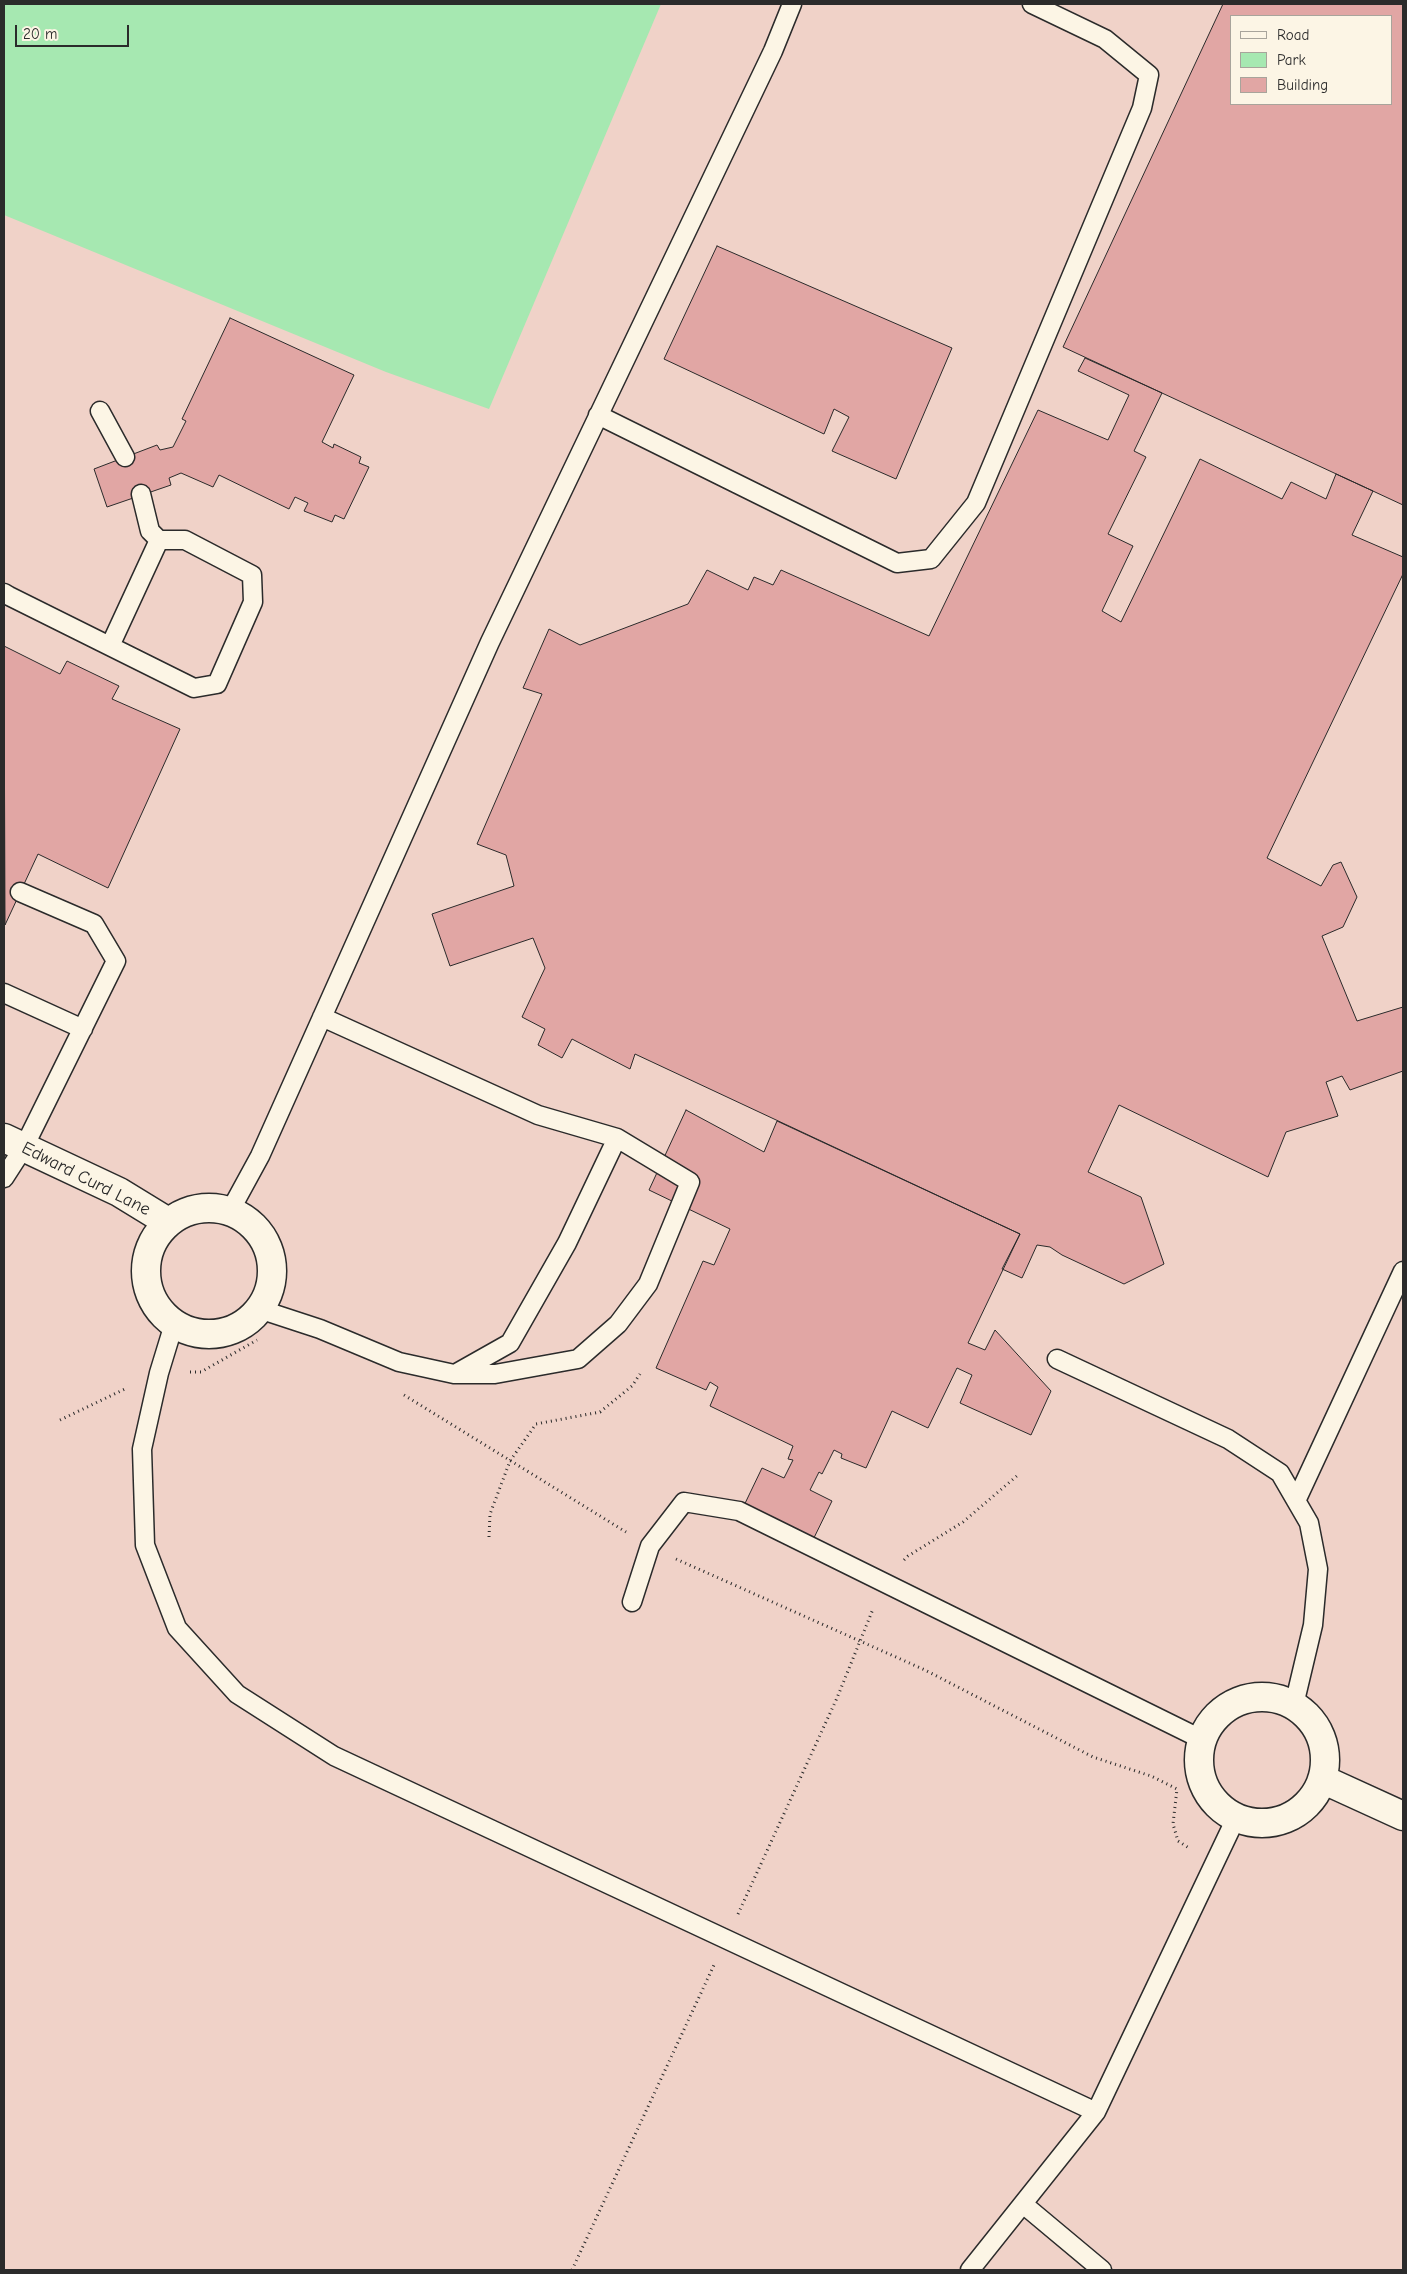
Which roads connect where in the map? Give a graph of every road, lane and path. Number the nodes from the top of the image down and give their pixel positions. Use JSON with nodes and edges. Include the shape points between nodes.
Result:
{"nodes":[{"id":1,"x":792,"y":4,"type":"edge"},
{"id":2,"x":1032,"y":4,"type":"edge"},
{"id":3,"x":100,"y":411,"type":"dead end"},
{"id":4,"x":598,"y":415,"type":"junction"},
{"id":5,"x":125,"y":457,"type":"dead end"},
{"id":6,"x":140,"y":494,"type":"dead end"},
{"id":7,"x":159,"y":540,"type":"junction"},
{"id":8,"x":4,"y":593,"type":"edge"},
{"id":9,"x":110,"y":646,"type":"junction"},
{"id":10,"x":20,"y":892,"type":"dead end"},
{"id":11,"x":4,"y":993,"type":"edge"},
{"id":12,"x":322,"y":1017,"type":"junction"},
{"id":13,"x":83,"y":1029,"type":"junction"},
{"id":14,"x":617,"y":1138,"type":"junction"},
{"id":15,"x":14,"y":1142,"type":"edge"},
{"id":16,"x":4,"y":1178,"type":"edge"},
{"id":17,"x":230,"y":1211,"type":"junction"},
{"id":18,"x":168,"y":1222,"type":"junction"},
{"id":19,"x":1403,"y":1271,"type":"edge"},
{"id":20,"x":260,"y":1309,"type":"junction"},
{"id":21,"x":174,"y":1324,"type":"junction"},
{"id":22,"x":1057,"y":1359,"type":"dead end"},
{"id":23,"x":454,"y":1374,"type":"junction"},
{"id":24,"x":640,"y":1374,"type":"dead end"},
{"id":25,"x":1018,"y":1475,"type":"dead end"},
{"id":26,"x":1296,"y":1501,"type":"junction"},
{"id":27,"x":489,"y":1536,"type":"dead end"},
{"id":28,"x":884,"y":1584,"type":"junction"},
{"id":29,"x":632,"y":1602,"type":"dead end"},
{"id":30,"x":1294,"y":1705,"type":"junction"},
{"id":31,"x":1203,"y":1740,"type":"junction"},
{"id":32,"x":1322,"y":1779,"type":"junction"},
{"id":33,"x":1403,"y":1816,"type":"edge"},
{"id":34,"x":1236,"y":1818,"type":"junction"},
{"id":35,"x":726,"y":1939,"type":"junction"},
{"id":36,"x":1096,"y":2112,"type":"junction"},
{"id":37,"x":1023,"y":2204,"type":"junction"},
{"id":38,"x":572,"y":2270,"type":"edge"},
{"id":39,"x":970,"y":2270,"type":"edge"},
{"id":40,"x":1102,"y":2270,"type":"edge"}],
"edges":[{"from":1,"to":4,"type":"lane","via":[[773,51]]},
{"from":2,"to":4,"type":"lane","via":[[1105,39],[1149,75],[1142,108],[976,502],[930,559],[897,563]]},
{"from":3,"to":5,"type":"lane"},
{"from":4,"to":12,"type":"lane","via":[[490,642]]},
{"from":6,"to":7,"type":"lane","via":[[150,531]]},
{"from":7,"to":9,"type":"lane"},
{"from":7,"to":9,"type":"lane","via":[[185,540],[252,575],[253,602],[217,684],[194,688]]},
{"from":8,"to":9,"type":"lane"},
{"from":10,"to":13,"type":"lane","via":[[94,924],[116,960]]},
{"from":11,"to":13,"type":"lane"},
{"from":12,"to":14,"type":"lane","via":[[538,1115]]},
{"from":12,"to":17,"type":"lane","via":[[260,1156]]},
{"from":13,"to":15,"type":"lane"},
{"from":14,"to":23,"type":"lane","via":[[567,1243],[510,1343]]},
{"from":14,"to":23,"type":"lane","via":[[690,1182],[648,1284],[618,1324],[578,1359],[495,1374]]},
{"from":15,"to":16,"type":"lane"},
{"from":15,"to":18,"type":"street","name":"Edward Curd Lane","via":[[119,1192]]},
{"from":17,"to":18,"type":"street","via":[[214,1207],[197,1208]]},
{"from":17,"to":20,"type":"street","via":[[250,1223],[265,1241],[272,1264],[270,1287]]},
{"from":18,"to":21,"type":"street","via":[[152,1241],[146,1271],[147,1287],[157,1308]]},
{"from":19,"to":26,"type":"lane"},
{"from":20,"to":21,"type":"street","via":[[242,1325],[220,1333],[196,1333]]},
{"from":20,"to":23,"type":"lane","via":[[320,1328],[399,1362]]},
{"from":21,"to":35,"type":"lane","via":[[142,1449],[145,1545],[177,1628],[237,1694],[334,1756]]},
{"from":22,"to":26,"type":"lane","via":[[1228,1439],[1280,1473]]},
{"from":24,"to":27,"type":"path","via":[[632,1386],[600,1412],[536,1424],[510,1461],[490,1514]]},
{"from":25,"to":28,"type":"path","via":[[963,1522],[908,1556]]},
{"from":26,"to":30,"type":"lane","via":[[1309,1523],[1318,1569],[1314,1626]]},
{"from":28,"to":29,"type":"lane","via":[[739,1511],[684,1502],[650,1546]]},
{"from":28,"to":31,"type":"lane"},
{"from":28,"to":35,"type":"path","via":[[858,1641],[838,1698]]},
{"from":30,"to":31,"type":"street","via":[[1277,1698],[1258,1697],[1240,1701],[1224,1710],[1211,1724]]},
{"from":30,"to":32,"type":"street","via":[[1310,1719],[1322,1737],[1325,1758]]},
{"from":31,"to":34,"type":"street","via":[[1199,1759],[1201,1777],[1209,1794]]},
{"from":32,"to":33,"type":"street"},
{"from":32,"to":34,"type":"street","via":[[1310,1803],[1288,1818],[1262,1823]]},
{"from":34,"to":36,"type":"lane"},
{"from":35,"to":36,"type":"lane"},
{"from":35,"to":38,"type":"path"},
{"from":36,"to":37,"type":"lane"},
{"from":37,"to":39,"type":"lane"},
{"from":37,"to":40,"type":"lane"}]}
